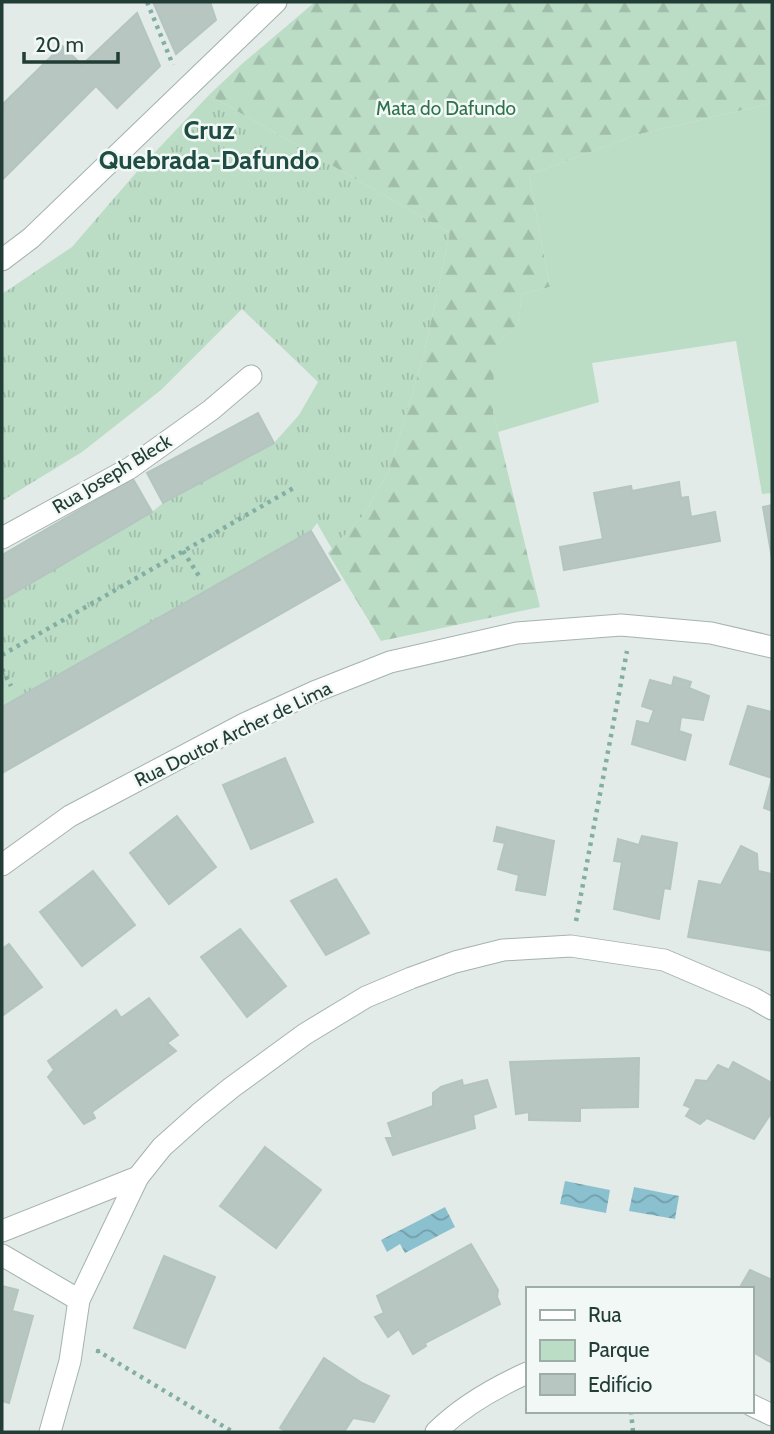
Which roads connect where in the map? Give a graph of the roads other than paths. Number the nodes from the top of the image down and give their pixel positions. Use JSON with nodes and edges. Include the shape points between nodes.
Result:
{"nodes":[{"id":1,"x":276,"y":2,"type":"edge"},
{"id":2,"x":2,"y":260,"type":"edge"},
{"id":3,"x":251,"y":376,"type":"dead end"},
{"id":4,"x":2,"y":538,"type":"edge"},
{"id":5,"x":772,"y":647,"type":"edge"},
{"id":6,"x":2,"y":864,"type":"edge"},
{"id":7,"x":772,"y":1009,"type":"edge"},
{"id":8,"x":138,"y":1177,"type":"junction"},
{"id":9,"x":2,"y":1231,"type":"edge"},
{"id":10,"x":2,"y":1255,"type":"edge"},
{"id":11,"x":79,"y":1300,"type":"junction"},
{"id":12,"x":526,"y":1373,"type":"edge"},
{"id":13,"x":753,"y":1406,"type":"edge"},
{"id":14,"x":772,"y":1415,"type":"edge"},
{"id":15,"x":50,"y":1432,"type":"edge"},
{"id":16,"x":436,"y":1432,"type":"edge"}],
"edges":[{"from":1,"to":2,"type":"street","via":[[31,238]]},
{"from":3,"to":4,"type":"street","name":"Rua Joseph Bleck","via":[[211,411],[130,468]]},
{"from":5,"to":6,"type":"street","name":"Rua Doutor Archer de Lima","via":[[711,633],[621,625],[517,633],[390,662],[244,724],[70,816]]},
{"from":7,"to":8,"type":"street","via":[[664,960],[571,946],[503,950],[467,958],[366,997],[305,1034],[198,1114]]},
{"from":8,"to":9,"type":"street"},
{"from":8,"to":11,"type":"street"},
{"from":10,"to":11,"type":"street"},
{"from":11,"to":15,"type":"street","via":[[71,1361]]},
{"from":12,"to":16,"type":"street","via":[[494,1388]]},
{"from":13,"to":14,"type":"street"}]}
